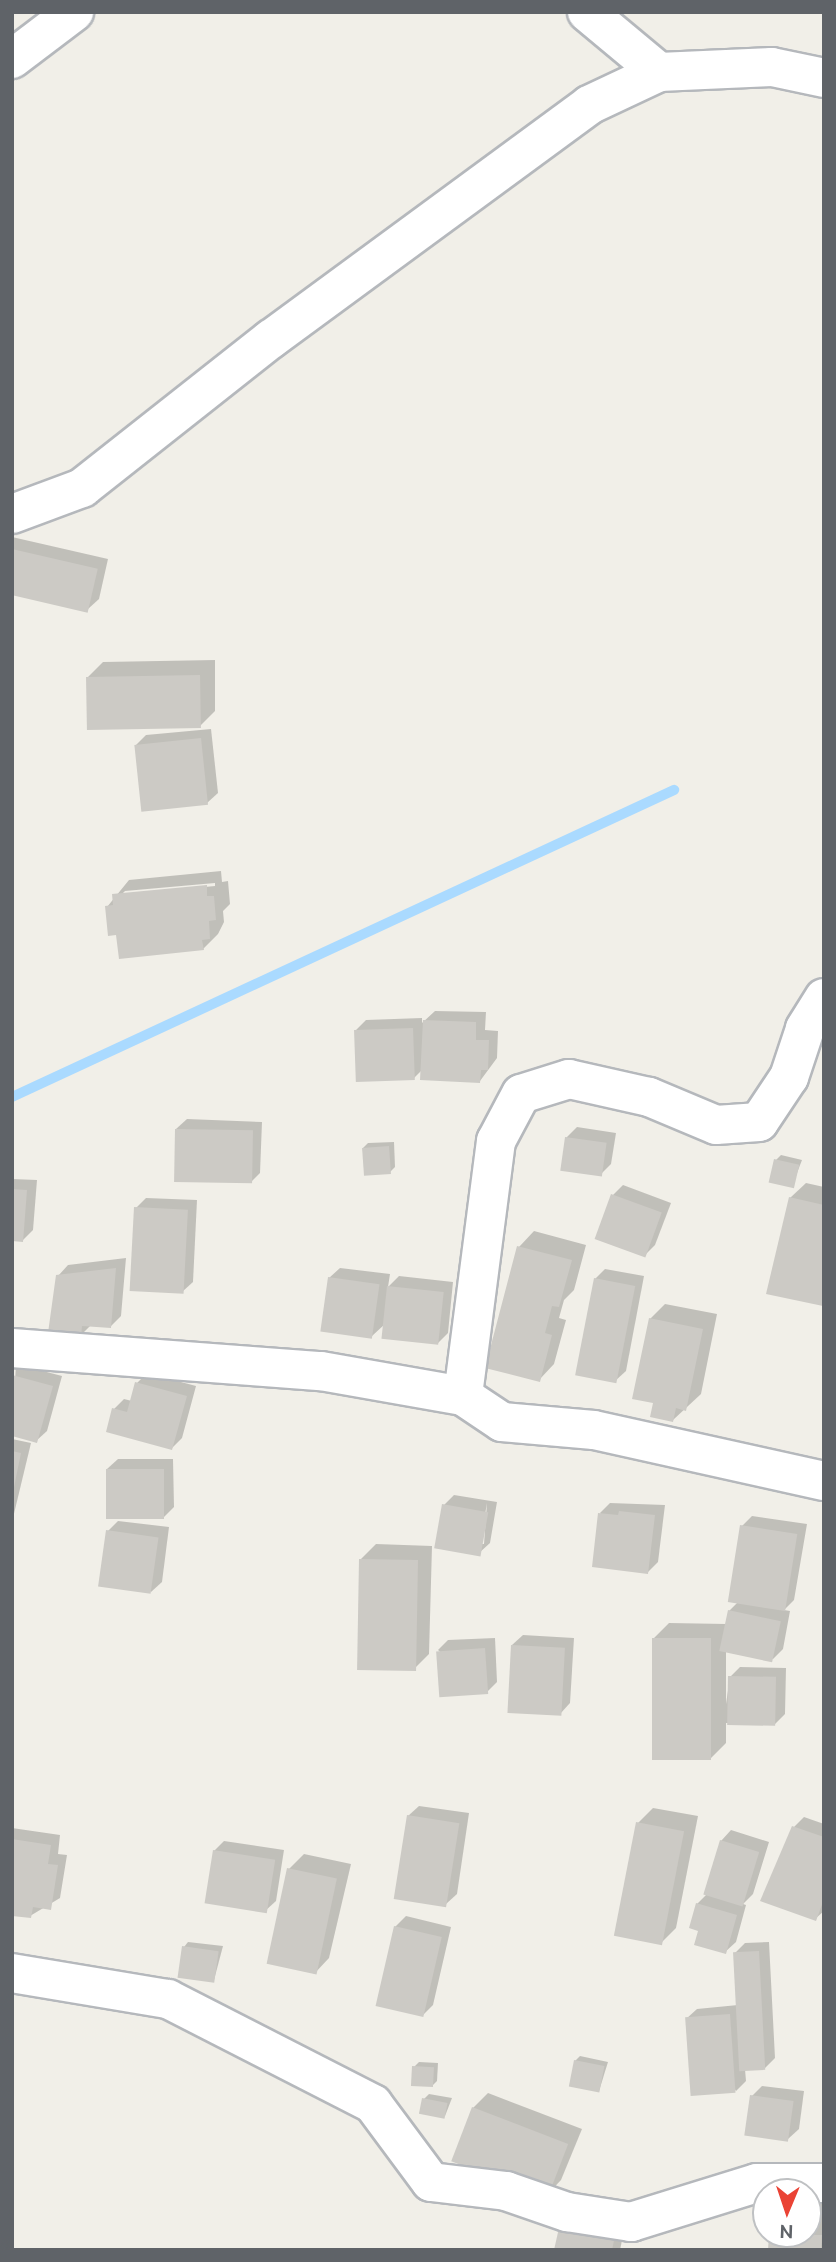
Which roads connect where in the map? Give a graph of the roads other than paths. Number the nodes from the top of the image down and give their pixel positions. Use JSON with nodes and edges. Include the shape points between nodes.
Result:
{"nodes":[{"id":1,"x":74,"y":12,"type":"edge"},
{"id":2,"x":587,"y":12,"type":"edge"},
{"id":3,"x":12,"y":60,"type":"edge"},
{"id":4,"x":659,"y":72,"type":"junction"},
{"id":5,"x":824,"y":78,"type":"edge"},
{"id":6,"x":12,"y":514,"type":"edge"},
{"id":7,"x":824,"y":998,"type":"edge"},
{"id":8,"x":12,"y":1348,"type":"edge"},
{"id":9,"x":463,"y":1396,"type":"junction"},
{"id":10,"x":824,"y":1481,"type":"edge"},
{"id":11,"x":12,"y":1973,"type":"edge"},
{"id":12,"x":824,"y":2183,"type":"edge"}],
"edges":[{"from":1,"to":3,"type":"street"},
{"from":2,"to":4,"type":"street"},
{"from":4,"to":5,"type":"street","via":[[772,67]]},
{"from":4,"to":6,"type":"street","via":[[589,105],[271,339],[82,488]]},
{"from":7,"to":9,"type":"street","via":[[805,1029],[789,1077],[759,1122],[716,1125],[649,1097],[569,1079],[521,1094],[496,1141]]},
{"from":8,"to":9,"type":"street","via":[[321,1371]]},
{"from":9,"to":10,"type":"street","via":[[502,1422],[594,1430]]},
{"from":11,"to":12,"type":"street","via":[[168,1999],[373,2104],[432,2182],[506,2191],[567,2212],[631,2222],[757,2183]]}]}
